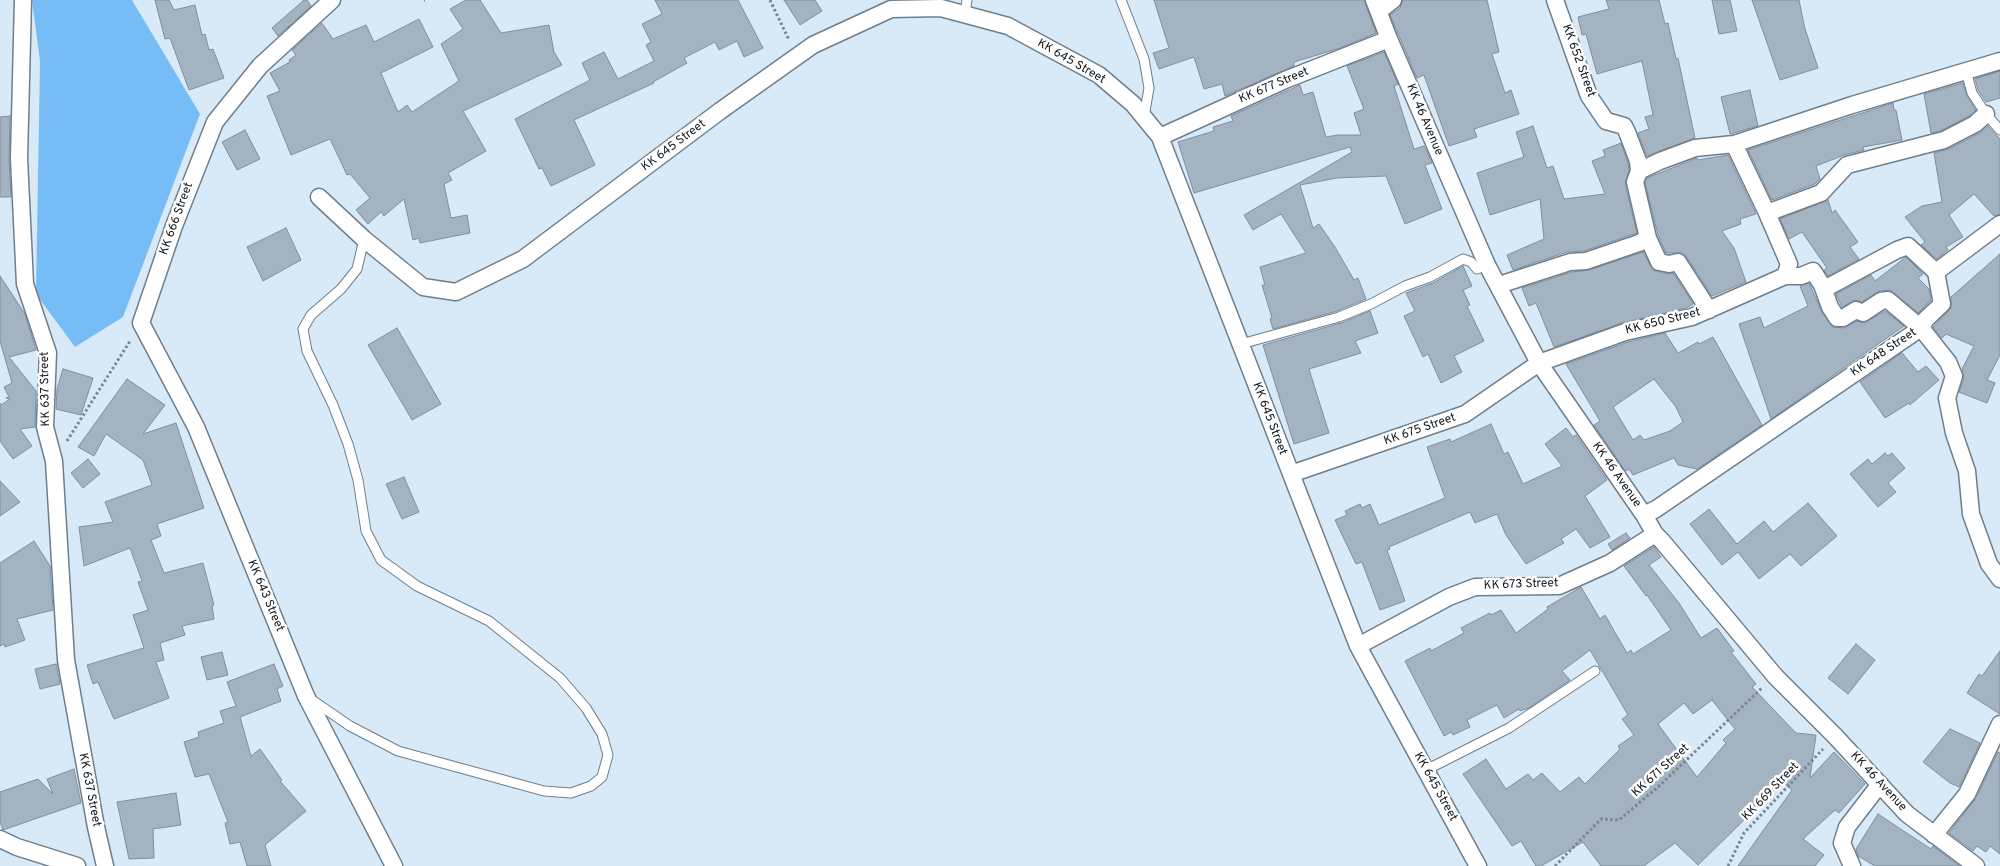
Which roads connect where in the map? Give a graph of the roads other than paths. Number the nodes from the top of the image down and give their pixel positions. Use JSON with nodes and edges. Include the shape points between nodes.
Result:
{"nodes":[{"id":1,"x":23,"y":0,"type":"edge"},
{"id":2,"x":332,"y":0,"type":"edge"},
{"id":3,"x":1121,"y":0,"type":"edge"},
{"id":4,"x":1393,"y":0,"type":"edge"},
{"id":5,"x":1555,"y":0,"type":"edge"},
{"id":6,"x":1377,"y":6,"type":"edge"},
{"id":7,"x":966,"y":7,"type":"edge"},
{"id":8,"x":1389,"y":39,"type":"junction"},
{"id":9,"x":2000,"y":61,"type":"edge"},
{"id":10,"x":1966,"y":71,"type":"junction"},
{"id":11,"x":1986,"y":114,"type":"junction"},
{"id":12,"x":1144,"y":117,"type":"junction"},
{"id":13,"x":2000,"y":130,"type":"edge"},
{"id":14,"x":1160,"y":137,"type":"junction"},
{"id":15,"x":1734,"y":144,"type":"junction"},
{"id":16,"x":1639,"y":171,"type":"junction"},
{"id":17,"x":319,"y":197,"type":"dead end"},
{"id":18,"x":1767,"y":213,"type":"junction"},
{"id":19,"x":2000,"y":224,"type":"edge"},
{"id":20,"x":1648,"y":238,"type":"junction"},
{"id":21,"x":364,"y":239,"type":"junction"},
{"id":22,"x":1487,"y":265,"type":"junction"},
{"id":23,"x":1936,"y":272,"type":"junction"},
{"id":24,"x":1786,"y":276,"type":"junction"},
{"id":25,"x":1499,"y":285,"type":"junction"},
{"id":26,"x":1822,"y":285,"type":"junction"},
{"id":27,"x":1709,"y":310,"type":"junction"},
{"id":28,"x":141,"y":323,"type":"joint"},
{"id":29,"x":1921,"y":328,"type":"junction"},
{"id":30,"x":1241,"y":344,"type":"junction"},
{"id":31,"x":1539,"y":363,"type":"junction"},
{"id":32,"x":1290,"y":474,"type":"junction"},
{"id":33,"x":1644,"y":515,"type":"junction"},
{"id":34,"x":1655,"y":534,"type":"junction"},
{"id":35,"x":2000,"y":579,"type":"edge"},
{"id":36,"x":1358,"y":646,"type":"junction"},
{"id":37,"x":1595,"y":671,"type":"dead end"},
{"id":38,"x":306,"y":696,"type":"junction"},
{"id":39,"x":2000,"y":724,"type":"edge"},
{"id":40,"x":1426,"y":770,"type":"junction"},
{"id":41,"x":1880,"y":784,"type":"junction"},
{"id":42,"x":1934,"y":835,"type":"junction"},
{"id":43,"x":0,"y":839,"type":"edge"},
{"id":44,"x":77,"y":866,"type":"edge"},
{"id":45,"x":105,"y":866,"type":"edge"},
{"id":46,"x":394,"y":866,"type":"edge"},
{"id":47,"x":1478,"y":866,"type":"edge"},
{"id":48,"x":1852,"y":866,"type":"edge"},
{"id":49,"x":1976,"y":866,"type":"edge"}],
"edges":[{"from":1,"to":45,"type":"street","name":"KK 637 Street","via":[[19,158],[25,284],[48,353],[45,427],[54,461],[66,660]]},
{"from":2,"to":28,"type":"street","name":"KK 666 Street","via":[[260,66],[215,122],[174,226]]},
{"from":3,"to":12,"type":"lane","via":[[1144,59],[1149,88]]},
{"from":4,"to":6,"type":"street"},
{"from":5,"to":16,"type":"street","name":"KK 652 Street","via":[[1589,96],[1606,121],[1624,126]]},
{"from":6,"to":8,"type":"street","name":"KK 46 Avenue"},
{"from":7,"to":12,"type":"street","name":"KK 645 Street","via":[[1099,75]]},
{"from":7,"to":21,"type":"street","name":"KK 645 Street","via":[[891,9],[813,45],[523,260],[456,292],[423,287]]},
{"from":8,"to":14,"type":"street","name":"KK 677 Street","via":[[1285,80]]},
{"from":8,"to":22,"type":"street","name":"KK 46 Avenue"},
{"from":9,"to":10,"type":"street"},
{"from":10,"to":11,"type":"lane","via":[[1972,93]]},
{"from":10,"to":15,"type":"street"},
{"from":11,"to":13,"type":"lane"},
{"from":11,"to":18,"type":"street","via":[[1944,140],[1846,165],[1821,193]]},
{"from":12,"to":14,"type":"street","name":"KK 645 Street"},
{"from":14,"to":30,"type":"street","name":"KK 645 Street"},
{"from":15,"to":16,"type":"street","via":[[1695,148]]},
{"from":15,"to":18,"type":"street"},
{"from":16,"to":20,"type":"street","name":"KK 652 Street","via":[[1635,182]]},
{"from":17,"to":21,"type":"street","name":"KK 645 Street"},
{"from":18,"to":24,"type":"street","via":[[1789,264]]},
{"from":19,"to":23,"type":"street"},
{"from":20,"to":25,"type":"street","via":[[1586,261],[1570,262]]},
{"from":20,"to":27,"type":"street","name":"KK 652 Street","via":[[1659,262],[1678,262]]},
{"from":21,"to":38,"type":"lane","via":[[357,269],[341,289],[311,315],[304,329],[307,351],[348,444],[366,531],[381,560],[417,586],[488,621],[560,678],[586,708],[602,734],[608,755],[602,777],[591,786],[571,793],[544,791],[398,751],[350,726]]},
{"from":22,"to":25,"type":"street","name":"KK 46 Avenue"},
{"from":22,"to":30,"type":"lane","via":[[1477,269],[1464,259],[1355,311]]},
{"from":23,"to":26,"type":"street","via":[[1908,246],[1828,287]]},
{"from":23,"to":29,"type":"street","name":"KK 648 Street","via":[[1942,304]]},
{"from":24,"to":26,"type":"street","via":[[1801,276],[1813,271]]},
{"from":24,"to":27,"type":"street","name":"KK 650 Street"},
{"from":25,"to":31,"type":"street","name":"KK 46 Avenue"},
{"from":26,"to":29,"type":"street","via":[[1837,318],[1856,310],[1863,313],[1888,300]]},
{"from":27,"to":31,"type":"street","name":"KK 650 Street","via":[[1692,317],[1624,332]]},
{"from":28,"to":38,"type":"street","name":"KK 643 Street","via":[[196,428]]},
{"from":29,"to":33,"type":"street","name":"KK 648 Street"},
{"from":29,"to":35,"type":"street","via":[[1948,362],[1954,376],[1947,398],[1966,471],[1971,514],[1989,564]]},
{"from":30,"to":32,"type":"street","name":"KK 645 Street"},
{"from":31,"to":32,"type":"street","name":"KK 675 Street","via":[[1465,414]]},
{"from":31,"to":33,"type":"street","name":"KK 46 Avenue"},
{"from":32,"to":36,"type":"street","name":"KK 645 Street"},
{"from":33,"to":34,"type":"street","name":"KK 46 Avenue"},
{"from":34,"to":36,"type":"street","name":"KK 673 Street","via":[[1610,563],[1559,586],[1475,587],[1449,597]]},
{"from":34,"to":41,"type":"street","name":"KK 46 Avenue","via":[[1775,676]]},
{"from":36,"to":40,"type":"street","name":"KK 645 Street"},
{"from":37,"to":40,"type":"lane","via":[[1509,728]]},
{"from":38,"to":46,"type":"street","name":"KK 643 Street"},
{"from":39,"to":42,"type":"street","via":[[1967,794]]},
{"from":40,"to":47,"type":"street","name":"KK 645 Street"},
{"from":41,"to":42,"type":"street","name":"KK 46 Avenue","via":[[1907,814]]},
{"from":41,"to":48,"type":"street","via":[[1847,827],[1842,843]]},
{"from":42,"to":49,"type":"street","name":"KK 46 Avenue"},
{"from":43,"to":44,"type":"street"}]}
